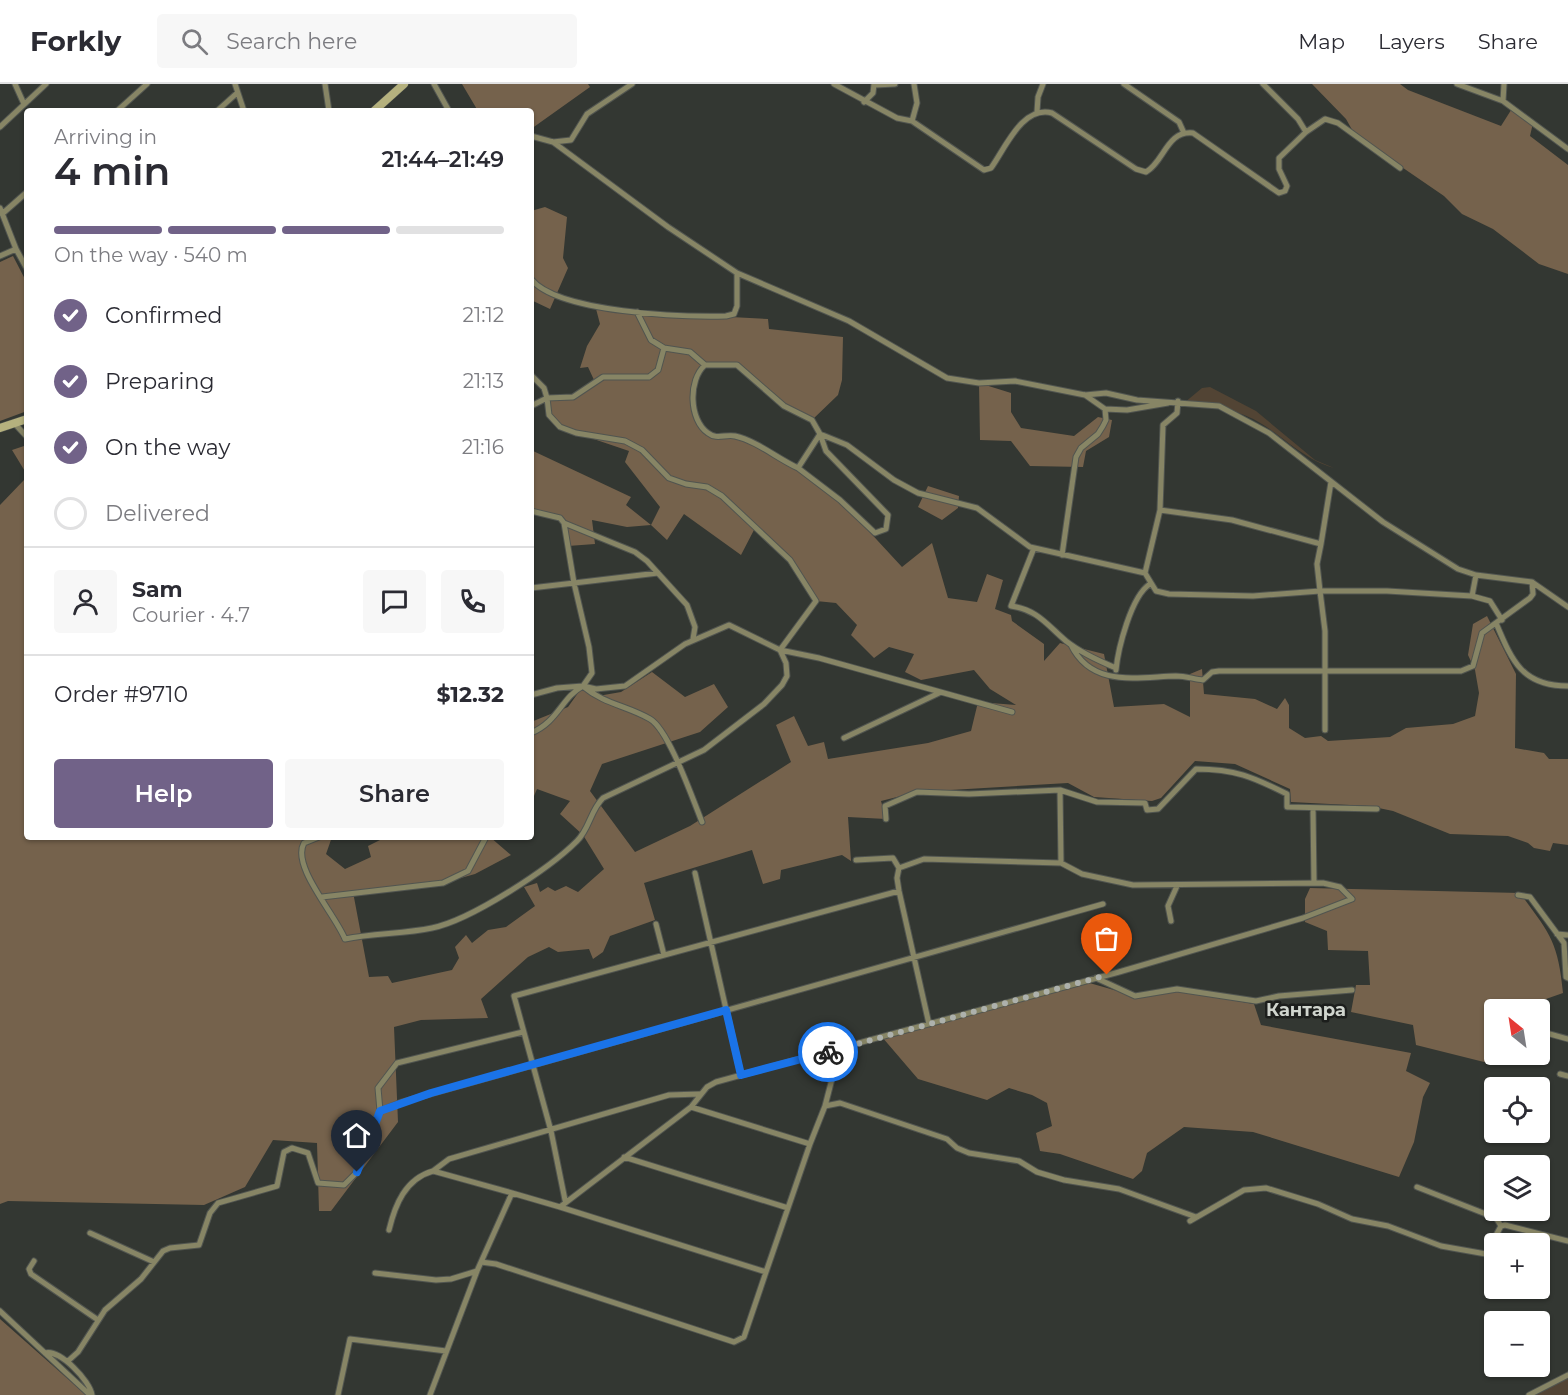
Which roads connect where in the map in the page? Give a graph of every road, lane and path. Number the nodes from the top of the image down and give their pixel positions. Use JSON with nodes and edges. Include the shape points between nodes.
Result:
{"nodes":[{"id":1,"x":15,"y":84,"type":"edge"},
{"id":2,"x":46,"y":84,"type":"edge"},
{"id":3,"x":147,"y":84,"type":"edge"},
{"id":4,"x":235,"y":84,"type":"edge"},
{"id":5,"x":325,"y":84,"type":"edge"},
{"id":6,"x":404,"y":84,"type":"edge"},
{"id":7,"x":434,"y":84,"type":"edge"},
{"id":8,"x":633,"y":84,"type":"edge"},
{"id":9,"x":834,"y":84,"type":"edge"},
{"id":10,"x":875,"y":84,"type":"edge"},
{"id":11,"x":895,"y":84,"type":"edge"},
{"id":12,"x":914,"y":84,"type":"edge"},
{"id":13,"x":1043,"y":84,"type":"edge"},
{"id":14,"x":1124,"y":84,"type":"edge"},
{"id":15,"x":1263,"y":84,"type":"edge"},
{"id":16,"x":1457,"y":84,"type":"edge"},
{"id":17,"x":1504,"y":84,"type":"edge"},
{"id":18,"x":237,"y":93,"type":"junction"},
{"id":19,"x":1503,"y":101,"type":"junction"},
{"id":20,"x":864,"y":102,"type":"junction"},
{"id":21,"x":24,"y":104,"type":"junction"},
{"id":22,"x":120,"y":108,"type":"edge"},
{"id":23,"x":221,"y":108,"type":"edge"},
{"id":24,"x":243,"y":108,"type":"edge"},
{"id":25,"x":329,"y":108,"type":"edge"},
{"id":26,"x":377,"y":108,"type":"edge"},
{"id":27,"x":447,"y":108,"type":"edge"},
{"id":28,"x":1037,"y":112,"type":"junction"},
{"id":29,"x":912,"y":121,"type":"junction"},
{"id":30,"x":0,"y":127,"type":"edge"},
{"id":31,"x":1306,"y":132,"type":"junction"},
{"id":32,"x":1184,"y":133,"type":"junction"},
{"id":33,"x":534,"y":137,"type":"edge"},
{"id":34,"x":552,"y":142,"type":"junction"},
{"id":35,"x":1568,"y":150,"type":"edge"},
{"id":36,"x":1400,"y":168,"type":"dead end"},
{"id":37,"x":24,"y":194,"type":"edge"},
{"id":38,"x":1,"y":211,"type":"edge"},
{"id":39,"x":16,"y":249,"type":"junction"},
{"id":40,"x":0,"y":256,"type":"edge"},
{"id":41,"x":24,"y":264,"type":"edge"},
{"id":42,"x":737,"y":273,"type":"junction"},
{"id":43,"x":534,"y":282,"type":"edge"},
{"id":44,"x":637,"y":312,"type":"junction"},
{"id":45,"x":664,"y":348,"type":"junction"},
{"id":46,"x":705,"y":365,"type":"junction"},
{"id":47,"x":534,"y":378,"type":"edge"},
{"id":48,"x":1085,"y":395,"type":"junction"},
{"id":49,"x":547,"y":398,"type":"junction"},
{"id":50,"x":1169,"y":401,"type":"junction"},
{"id":51,"x":1178,"y":401,"type":"junction"},
{"id":52,"x":534,"y":404,"type":"edge"},
{"id":53,"x":1105,"y":409,"type":"junction"},
{"id":54,"x":24,"y":420,"type":"edge"},
{"id":55,"x":15,"y":424,"type":"junction"},
{"id":56,"x":0,"y":428,"type":"edge"},
{"id":57,"x":24,"y":434,"type":"edge"},
{"id":58,"x":820,"y":434,"type":"junction"},
{"id":59,"x":798,"y":468,"type":"junction"},
{"id":60,"x":1331,"y":482,"type":"junction"},
{"id":61,"x":1160,"y":510,"type":"junction"},
{"id":62,"x":534,"y":512,"type":"edge"},
{"id":63,"x":564,"y":523,"type":"junction"},
{"id":64,"x":1322,"y":544,"type":"junction"},
{"id":65,"x":1034,"y":548,"type":"junction"},
{"id":66,"x":1062,"y":555,"type":"junction"},
{"id":67,"x":658,"y":573,"type":"junction"},
{"id":68,"x":1145,"y":573,"type":"junction"},
{"id":69,"x":1476,"y":575,"type":"junction"},
{"id":70,"x":1532,"y":582,"type":"junction"},
{"id":71,"x":574,"y":583,"type":"junction"},
{"id":72,"x":1150,"y":584,"type":"junction"},
{"id":73,"x":534,"y":588,"type":"edge"},
{"id":74,"x":1320,"y":591,"type":"junction"},
{"id":75,"x":1472,"y":596,"type":"junction"},
{"id":76,"x":1568,"y":607,"type":"edge"},
{"id":77,"x":1502,"y":620,"type":"junction"},
{"id":78,"x":1496,"y":623,"type":"junction"},
{"id":79,"x":693,"y":639,"type":"junction"},
{"id":80,"x":1071,"y":645,"type":"junction"},
{"id":81,"x":780,"y":650,"type":"junction"},
{"id":82,"x":1116,"y":668,"type":"junction"},
{"id":83,"x":1325,"y":672,"type":"junction"},
{"id":84,"x":1124,"y":680,"type":"junction"},
{"id":85,"x":583,"y":686,"type":"junction"},
{"id":86,"x":1568,"y":686,"type":"edge"},
{"id":87,"x":939,"y":693,"type":"junction"},
{"id":88,"x":534,"y":694,"type":"edge"},
{"id":89,"x":1012,"y":712,"type":"dead end"},
{"id":90,"x":1326,"y":730,"type":"dead end"},
{"id":91,"x":534,"y":731,"type":"edge"},
{"id":92,"x":844,"y":738,"type":"dead end"},
{"id":93,"x":678,"y":763,"type":"junction"},
{"id":94,"x":1060,"y":790,"type":"junction"},
{"id":95,"x":1313,"y":809,"type":"junction"},
{"id":96,"x":1377,"y":809,"type":"dead end"},
{"id":97,"x":886,"y":819,"type":"dead end"},
{"id":98,"x":702,"y":822,"type":"dead end"},
{"id":99,"x":312,"y":840,"type":"edge"},
{"id":100,"x":484,"y":840,"type":"edge"},
{"id":101,"x":856,"y":860,"type":"dead end"},
{"id":102,"x":1061,"y":863,"type":"junction"},
{"id":103,"x":899,"y":868,"type":"junction"},
{"id":104,"x":695,"y":873,"type":"dead end"},
{"id":105,"x":1314,"y":883,"type":"junction"},
{"id":106,"x":1177,"y":886,"type":"junction"},
{"id":107,"x":899,"y":891,"type":"junction"},
{"id":108,"x":1518,"y":895,"type":"dead end"},
{"id":109,"x":322,"y":897,"type":"junction"},
{"id":110,"x":1103,"y":904,"type":"dead end"},
{"id":111,"x":1171,"y":921,"type":"dead end"},
{"id":112,"x":656,"y":924,"type":"dead end"},
{"id":113,"x":1557,"y":934,"type":"junction"},
{"id":114,"x":1568,"y":935,"type":"edge"},
{"id":115,"x":712,"y":943,"type":"junction"},
{"id":116,"x":664,"y":955,"type":"junction"},
{"id":117,"x":915,"y":957,"type":"junction"},
{"id":118,"x":1096,"y":978,"type":"junction"},
{"id":119,"x":1568,"y":978,"type":"edge"},
{"id":120,"x":1352,"y":990,"type":"dead end"},
{"id":121,"x":726,"y":1010,"type":"junction"},
{"id":122,"x":929,"y":1024,"type":"junction"},
{"id":123,"x":523,"y":1032,"type":"junction"},
{"id":124,"x":1550,"y":1034,"type":"edge"},
{"id":125,"x":1568,"y":1039,"type":"edge"},
{"id":126,"x":840,"y":1048,"type":"junction"},
{"id":127,"x":533,"y":1064,"type":"junction"},
{"id":128,"x":1560,"y":1074,"type":"dead end"},
{"id":129,"x":741,"y":1075,"type":"junction"},
{"id":130,"x":1568,"y":1076,"type":"edge"},
{"id":131,"x":700,"y":1094,"type":"junction"},
{"id":132,"x":825,"y":1106,"type":"junction"},
{"id":133,"x":691,"y":1107,"type":"junction"},
{"id":134,"x":380,"y":1111,"type":"junction"},
{"id":135,"x":551,"y":1131,"type":"junction"},
{"id":136,"x":810,"y":1144,"type":"junction"},
{"id":137,"x":624,"y":1157,"type":"junction"},
{"id":138,"x":433,"y":1171,"type":"junction"},
{"id":139,"x":1417,"y":1187,"type":"dead end"},
{"id":140,"x":512,"y":1192,"type":"junction"},
{"id":141,"x":565,"y":1200,"type":"junction"},
{"id":142,"x":560,"y":1207,"type":"junction"},
{"id":143,"x":788,"y":1208,"type":"junction"},
{"id":144,"x":1501,"y":1226,"type":"junction"},
{"id":145,"x":389,"y":1230,"type":"dead end"},
{"id":146,"x":90,"y":1233,"type":"dead end"},
{"id":147,"x":1568,"y":1241,"type":"edge"},
{"id":148,"x":34,"y":1261,"type":"dead end"},
{"id":149,"x":153,"y":1262,"type":"junction"},
{"id":150,"x":481,"y":1262,"type":"junction"},
{"id":151,"x":477,"y":1271,"type":"junction"},
{"id":152,"x":766,"y":1272,"type":"junction"},
{"id":153,"x":375,"y":1273,"type":"dead end"},
{"id":154,"x":0,"y":1311,"type":"edge"},
{"id":155,"x":98,"y":1320,"type":"junction"},
{"id":156,"x":446,"y":1351,"type":"junction"},
{"id":157,"x":45,"y":1353,"type":"junction"},
{"id":158,"x":68,"y":1361,"type":"junction"},
{"id":159,"x":1568,"y":1374,"type":"edge"},
{"id":160,"x":91,"y":1395,"type":"edge"},
{"id":161,"x":338,"y":1395,"type":"edge"},
{"id":162,"x":430,"y":1395,"type":"edge"},
{"id":163,"x":1529,"y":1395,"type":"edge"}],
"edges":[{"from":1,"to":21,"type":"street"},
{"from":2,"to":21,"type":"street"},
{"from":3,"to":22,"type":"street"},
{"from":4,"to":18,"type":"street"},
{"from":5,"to":25,"type":"street"},
{"from":6,"to":26,"type":"street"},
{"from":7,"to":27,"type":"street"},
{"from":8,"to":34,"type":"street","via":[[587,114],[571,140]]},
{"from":9,"to":20,"type":"street"},
{"from":10,"to":11,"type":"street"},
{"from":10,"to":20,"type":"street"},
{"from":12,"to":29,"type":"street","via":[[917,103]]},
{"from":13,"to":28,"type":"street"},
{"from":14,"to":32,"type":"street","via":[[1179,122]]},
{"from":15,"to":31,"type":"street"},
{"from":16,"to":19,"type":"street"},
{"from":17,"to":19,"type":"street"},
{"from":18,"to":23,"type":"street"},
{"from":18,"to":24,"type":"street"},
{"from":19,"to":35,"type":"street"},
{"from":20,"to":29,"type":"street"},
{"from":21,"to":30,"type":"street"},
{"from":28,"to":29,"type":"street","via":[[1029,116],[991,168],[984,170]]},
{"from":28,"to":32,"type":"street","via":[[1052,113],[1146,172],[1170,142]]},
{"from":31,"to":32,"type":"street","via":[[1278,161],[1287,182],[1282,193],[1245,171],[1200,135]]},
{"from":31,"to":36,"type":"street","via":[[1321,120],[1332,120]]},
{"from":33,"to":34,"type":"street"},
{"from":34,"to":42,"type":"street"},
{"from":37,"to":38,"type":"street"},
{"from":38,"to":39,"type":"street"},
{"from":39,"to":40,"type":"street"},
{"from":39,"to":41,"type":"street"},
{"from":42,"to":44,"type":"street","via":[[737,306],[731,316]]},
{"from":42,"to":48,"type":"street","via":[[849,321],[947,378],[979,383],[1015,381]]},
{"from":43,"to":44,"type":"street","via":[[556,295],[617,311]]},
{"from":44,"to":45,"type":"street","via":[[651,340]]},
{"from":45,"to":46,"type":"street","via":[[690,352]]},
{"from":45,"to":49,"type":"street","via":[[658,370],[649,377],[603,377],[573,397]]},
{"from":46,"to":58,"type":"street","via":[[737,365],[784,406],[812,420]]},
{"from":46,"to":59,"type":"street","via":[[696,383],[693,406],[695,418],[704,431],[716,437],[743,439]]},
{"from":47,"to":49,"type":"street"},
{"from":48,"to":50,"type":"street","via":[[1106,393],[1137,400]]},
{"from":48,"to":53,"type":"street"},
{"from":49,"to":52,"type":"street"},
{"from":49,"to":81,"type":"street","via":[[549,415],[560,427],[625,441],[642,450],[669,478],[714,490],[790,560],[816,602]]},
{"from":50,"to":51,"type":"street"},
{"from":50,"to":53,"type":"street","via":[[1147,408]]},
{"from":51,"to":60,"type":"street","via":[[1219,406],[1236,413],[1269,433]]},
{"from":51,"to":61,"type":"street","via":[[1177,413],[1163,425]]},
{"from":53,"to":66,"type":"street","via":[[1106,420],[1101,430],[1077,457]]},
{"from":54,"to":55,"type":"street"},
{"from":55,"to":56,"type":"street"},
{"from":55,"to":57,"type":"street"},
{"from":58,"to":59,"type":"street"},
{"from":58,"to":59,"type":"street","via":[[826,451],[885,509],[889,520],[886,529],[874,533]]},
{"from":58,"to":65,"type":"street","via":[[846,445],[918,494],[976,508]]},
{"from":60,"to":64,"type":"street"},
{"from":60,"to":69,"type":"street","via":[[1383,522],[1458,569]]},
{"from":61,"to":64,"type":"street","via":[[1232,520]]},
{"from":61,"to":68,"type":"street"},
{"from":62,"to":63,"type":"street"},
{"from":63,"to":67,"type":"street","via":[[635,552]]},
{"from":63,"to":71,"type":"street"},
{"from":64,"to":74,"type":"street","via":[[1317,564]]},
{"from":65,"to":66,"type":"street"},
{"from":65,"to":80,"type":"street","via":[[1011,606],[1045,620]]},
{"from":66,"to":68,"type":"street"},
{"from":67,"to":71,"type":"street"},
{"from":67,"to":79,"type":"street","via":[[687,605],[695,627]]},
{"from":68,"to":72,"type":"street"},
{"from":69,"to":70,"type":"street"},
{"from":69,"to":75,"type":"street"},
{"from":70,"to":76,"type":"street"},
{"from":70,"to":77,"type":"street","via":[[1530,598]]},
{"from":71,"to":73,"type":"street"},
{"from":71,"to":85,"type":"street","via":[[592,666],[590,678]]},
{"from":72,"to":74,"type":"street","via":[[1155,591],[1169,594],[1253,597]]},
{"from":72,"to":82,"type":"street","via":[[1135,604]]},
{"from":74,"to":75,"type":"street"},
{"from":74,"to":83,"type":"street"},
{"from":75,"to":77,"type":"street","via":[[1490,601]]},
{"from":77,"to":78,"type":"street"},
{"from":78,"to":83,"type":"street","via":[[1482,633],[1475,662],[1467,671]]},
{"from":78,"to":86,"type":"street","via":[[1514,661],[1526,675],[1554,686]]},
{"from":79,"to":81,"type":"street","via":[[729,625]]},
{"from":79,"to":85,"type":"street","via":[[625,686]]},
{"from":80,"to":82,"type":"street"},
{"from":80,"to":84,"type":"street","via":[[1090,666]]},
{"from":81,"to":87,"type":"street"},
{"from":81,"to":93,"type":"street","via":[[787,676],[777,691],[717,741]]},
{"from":82,"to":84,"type":"street"},
{"from":83,"to":84,"type":"street","via":[[1219,671],[1201,680],[1179,676]]},
{"from":83,"to":90,"type":"street"},
{"from":85,"to":88,"type":"street"},
{"from":85,"to":91,"type":"street","via":[[570,694],[550,721]]},
{"from":85,"to":93,"type":"street","via":[[596,697],[657,723]]},
{"from":87,"to":89,"type":"street"},
{"from":87,"to":92,"type":"street"},
{"from":93,"to":98,"type":"street"},
{"from":93,"to":109,"type":"street","via":[[603,798],[583,835],[551,864],[447,924],[345,939]]},
{"from":94,"to":95,"type":"street","via":[[1097,802],[1145,804],[1147,810],[1158,809],[1196,769],[1226,769],[1287,794],[1287,807]]},
{"from":94,"to":97,"type":"street","via":[[917,792],[885,806]]},
{"from":94,"to":102,"type":"street"},
{"from":95,"to":96,"type":"street"},
{"from":95,"to":105,"type":"street"},
{"from":99,"to":109,"type":"street","via":[[304,843],[301,859],[306,875]]},
{"from":100,"to":109,"type":"street","via":[[468,871],[450,880]]},
{"from":101,"to":103,"type":"street","via":[[892,858]]},
{"from":102,"to":103,"type":"street","via":[[924,859]]},
{"from":102,"to":106,"type":"street","via":[[1082,874],[1133,885]]},
{"from":103,"to":107,"type":"street"},
{"from":104,"to":115,"type":"street"},
{"from":105,"to":106,"type":"street"},
{"from":105,"to":118,"type":"street","via":[[1340,887],[1352,899],[1303,918]]},
{"from":106,"to":111,"type":"street","via":[[1168,906]]},
{"from":107,"to":115,"type":"street"},
{"from":107,"to":117,"type":"street"},
{"from":108,"to":113,"type":"street","via":[[1530,897]]},
{"from":110,"to":117,"type":"street"},
{"from":112,"to":116,"type":"street"},
{"from":113,"to":114,"type":"street"},
{"from":113,"to":119,"type":"street","via":[[1564,943]]},
{"from":115,"to":116,"type":"street"},
{"from":115,"to":121,"type":"street"},
{"from":116,"to":123,"type":"street","via":[[514,996]]},
{"from":117,"to":121,"type":"street"},
{"from":117,"to":122,"type":"street"},
{"from":118,"to":120,"type":"street","via":[[1135,996],[1177,988],[1256,1001]]},
{"from":118,"to":122,"type":"street"},
{"from":121,"to":127,"type":"street"},
{"from":121,"to":129,"type":"street"},
{"from":122,"to":126,"type":"street"},
{"from":123,"to":127,"type":"street"},
{"from":123,"to":134,"type":"street","via":[[397,1063],[378,1088]]},
{"from":124,"to":125,"type":"street"},
{"from":126,"to":129,"type":"street"},
{"from":126,"to":132,"type":"street"},
{"from":127,"to":134,"type":"street"},
{"from":127,"to":135,"type":"street"},
{"from":128,"to":130,"type":"street"},
{"from":129,"to":131,"type":"street","via":[[716,1082]]},
{"from":131,"to":133,"type":"street"},
{"from":131,"to":135,"type":"street","via":[[669,1095]]},
{"from":132,"to":136,"type":"street"},
{"from":132,"to":144,"type":"street","via":[[840,1103],[947,1139],[969,1153],[1019,1161],[1046,1174],[1119,1190],[1193,1219],[1244,1190],[1266,1188],[1441,1246],[1486,1254]]},
{"from":133,"to":136,"type":"street"},
{"from":133,"to":137,"type":"street"},
{"from":134,"to":149,"type":"street","via":[[357,1172],[344,1185],[318,1183],[308,1153],[292,1148],[284,1152],[277,1186],[218,1203],[210,1213],[199,1245],[170,1248]]},
{"from":135,"to":138,"type":"street","via":[[449,1159]]},
{"from":135,"to":141,"type":"street"},
{"from":136,"to":143,"type":"street"},
{"from":137,"to":141,"type":"street"},
{"from":137,"to":143,"type":"street"},
{"from":138,"to":140,"type":"street"},
{"from":138,"to":145,"type":"street","via":[[414,1181],[402,1194]]},
{"from":139,"to":144,"type":"street","via":[[1496,1218]]},
{"from":140,"to":142,"type":"street"},
{"from":140,"to":150,"type":"street"},
{"from":141,"to":142,"type":"street"},
{"from":142,"to":152,"type":"street"},
{"from":143,"to":152,"type":"street"},
{"from":144,"to":147,"type":"street"},
{"from":146,"to":149,"type":"street"},
{"from":148,"to":155,"type":"street","via":[[29,1269],[31,1274]]},
{"from":149,"to":155,"type":"street"},
{"from":150,"to":151,"type":"street"},
{"from":150,"to":152,"type":"street","via":[[735,1342],[744,1337]]},
{"from":151,"to":153,"type":"street","via":[[436,1280]]},
{"from":151,"to":156,"type":"street"},
{"from":154,"to":157,"type":"street"},
{"from":155,"to":158,"type":"street"},
{"from":156,"to":161,"type":"street","via":[[350,1339]]},
{"from":156,"to":162,"type":"street"},
{"from":157,"to":158,"type":"street"},
{"from":157,"to":160,"type":"street"},
{"from":158,"to":160,"type":"street","via":[[90,1388]]},
{"from":159,"to":163,"type":"street"}]}
